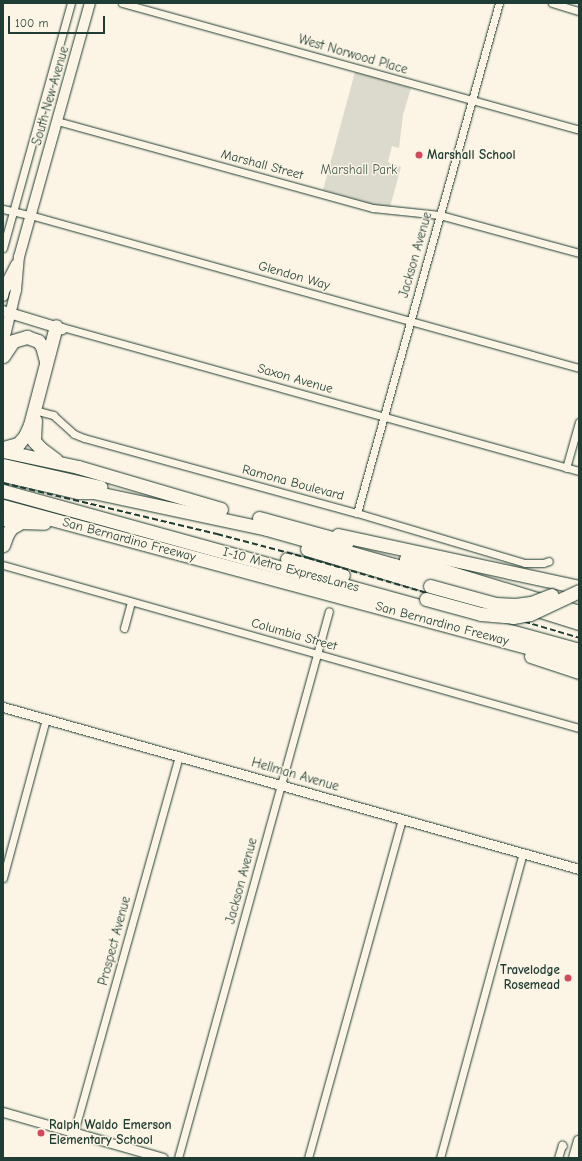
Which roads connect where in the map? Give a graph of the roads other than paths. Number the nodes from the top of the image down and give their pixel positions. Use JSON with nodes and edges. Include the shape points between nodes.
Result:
{"nodes":[{"id":1,"x":71,"y":3,"type":"edge"},
{"id":2,"x":90,"y":3,"type":"edge"},
{"id":3,"x":122,"y":3,"type":"edge"},
{"id":4,"x":500,"y":3,"type":"edge"},
{"id":5,"x":552,"y":3,"type":"edge"},
{"id":6,"x":579,"y":11,"type":"edge"},
{"id":7,"x":472,"y":101,"type":"junction"},
{"id":8,"x":57,"y":121,"type":"junction"},
{"id":9,"x":579,"y":130,"type":"edge"},
{"id":10,"x":3,"y":209,"type":"edge"},
{"id":11,"x":14,"y":212,"type":"junction"},
{"id":12,"x":30,"y":215,"type":"junction"},
{"id":13,"x":440,"y":215,"type":"junction"},
{"id":14,"x":3,"y":248,"type":"edge"},
{"id":15,"x":579,"y":253,"type":"edge"},
{"id":16,"x":19,"y":257,"type":"junction"},
{"id":17,"x":4,"y":289,"type":"edge"},
{"id":18,"x":7,"y":312,"type":"edge"},
{"id":19,"x":410,"y":321,"type":"junction"},
{"id":20,"x":59,"y":327,"type":"junction"},
{"id":21,"x":3,"y":344,"type":"edge"},
{"id":22,"x":3,"y":356,"type":"edge"},
{"id":23,"x":46,"y":361,"type":"junction"},
{"id":24,"x":579,"y":368,"type":"edge"},
{"id":25,"x":38,"y":411,"type":"junction"},
{"id":26,"x":384,"y":417,"type":"junction"},
{"id":27,"x":579,"y":422,"type":"edge"},
{"id":28,"x":3,"y":448,"type":"edge"},
{"id":29,"x":3,"y":451,"type":"edge"},
{"id":30,"x":3,"y":465,"type":"edge"},
{"id":31,"x":66,"y":465,"type":"junction"},
{"id":32,"x":566,"y":468,"type":"junction"},
{"id":33,"x":579,"y":472,"type":"edge"},
{"id":34,"x":3,"y":475,"type":"edge"},
{"id":35,"x":3,"y":492,"type":"edge"},
{"id":36,"x":78,"y":492,"type":"junction"},
{"id":37,"x":51,"y":504,"type":"junction"},
{"id":38,"x":3,"y":506,"type":"edge"},
{"id":39,"x":221,"y":509,"type":"junction"},
{"id":40,"x":357,"y":513,"type":"junction"},
{"id":41,"x":3,"y":518,"type":"edge"},
{"id":42,"x":21,"y":522,"type":"junction"},
{"id":43,"x":60,"y":522,"type":"junction"},
{"id":44,"x":297,"y":527,"type":"junction"},
{"id":45,"x":3,"y":545,"type":"edge"},
{"id":46,"x":550,"y":561,"type":"dead end"},
{"id":47,"x":3,"y":565,"type":"edge"},
{"id":48,"x":579,"y":582,"type":"edge"},
{"id":49,"x":579,"y":587,"type":"edge"},
{"id":50,"x":579,"y":591,"type":"edge"},
{"id":51,"x":131,"y":602,"type":"junction"},
{"id":52,"x":329,"y":611,"type":"dead end"},
{"id":53,"x":579,"y":612,"type":"edge"},
{"id":54,"x":579,"y":623,"type":"edge"},
{"id":55,"x":124,"y":628,"type":"dead end"},
{"id":56,"x":493,"y":638,"type":"junction"},
{"id":57,"x":579,"y":650,"type":"edge"},
{"id":58,"x":316,"y":654,"type":"junction"},
{"id":59,"x":579,"y":661,"type":"edge"},
{"id":60,"x":579,"y":672,"type":"edge"},
{"id":61,"x":3,"y":707,"type":"edge"},
{"id":62,"x":46,"y":719,"type":"junction"},
{"id":63,"x":579,"y":728,"type":"edge"},
{"id":64,"x":179,"y":755,"type":"junction"},
{"id":65,"x":281,"y":785,"type":"junction"},
{"id":66,"x":402,"y":819,"type":"junction"},
{"id":67,"x":524,"y":853,"type":"junction"},
{"id":68,"x":579,"y":869,"type":"edge"},
{"id":69,"x":3,"y":878,"type":"edge"},
{"id":70,"x":3,"y":1112,"type":"edge"},
{"id":71,"x":74,"y":1132,"type":"junction"},
{"id":72,"x":579,"y":1141,"type":"edge"},
{"id":73,"x":564,"y":1146,"type":"dead end"},
{"id":74,"x":163,"y":1158,"type":"edge"},
{"id":75,"x":178,"y":1158,"type":"edge"},
{"id":76,"x":308,"y":1158,"type":"edge"},
{"id":77,"x":440,"y":1158,"type":"edge"},
{"id":78,"x":558,"y":1158,"type":"edge"},
{"id":79,"x":574,"y":1158,"type":"edge"}],
"edges":[{"from":1,"to":11,"type":"street"},
{"from":2,"to":8,"type":"main road","name":"South New Avenue"},
{"from":3,"to":7,"type":"street","name":"West Norwood Place"},
{"from":4,"to":7,"type":"street","name":"Jackson Avenue"},
{"from":5,"to":6,"type":"street"},
{"from":7,"to":9,"type":"street","name":"West Norwood Place"},
{"from":7,"to":13,"type":"street","name":"Jackson Avenue"},
{"from":8,"to":12,"type":"main road","name":"South New Avenue"},
{"from":8,"to":13,"type":"street","name":"Marshall Street","via":[[373,208]]},
{"from":10,"to":11,"type":"street","name":"Glendon Way"},
{"from":11,"to":12,"type":"street","name":"Glendon Way"},
{"from":11,"to":14,"type":"street"},
{"from":12,"to":16,"type":"main road"},
{"from":12,"to":19,"type":"street","name":"Glendon Way"},
{"from":13,"to":15,"type":"street","name":"Marshall Street"},
{"from":13,"to":19,"type":"street","name":"Jackson Avenue"},
{"from":16,"to":17,"type":"main road"},
{"from":16,"to":18,"type":"main road"},
{"from":18,"to":20,"type":"main road","name":"Saxon Avenue"},
{"from":18,"to":21,"type":"main road"},
{"from":19,"to":24,"type":"street","name":"Glendon Way"},
{"from":19,"to":26,"type":"street","name":"Jackson Avenue"},
{"from":20,"to":23,"type":"highway"},
{"from":20,"to":25,"type":"main road"},
{"from":20,"to":26,"type":"street","name":"Saxon Avenue"},
{"from":22,"to":23,"type":"highway","via":[[13,341],[27,337],[38,341],[42,346]]},
{"from":23,"to":28,"type":"highway","via":[[25,436],[18,444]]},
{"from":25,"to":31,"type":"highway","via":[[34,423],[34,440],[50,457]]},
{"from":25,"to":40,"type":"street","name":"Ramona Boulevard","via":[[54,416],[74,434],[84,438]]},
{"from":26,"to":32,"type":"street","name":"Saxon Avenue"},
{"from":26,"to":40,"type":"street","name":"Jackson Avenue"},
{"from":27,"to":32,"type":"street"},
{"from":29,"to":31,"type":"highway"},
{"from":30,"to":39,"type":"highway","via":[[125,492]]},
{"from":31,"to":39,"type":"highway"},
{"from":32,"to":33,"type":"street","name":"Saxon Avenue"},
{"from":34,"to":36,"type":"highway"},
{"from":35,"to":37,"type":"highway","name":"I-10 Metro ExpressLanes"},
{"from":36,"to":48,"type":"highway","bridge":true,"via":[[251,533],[496,604],[531,603]]},
{"from":36,"to":54,"type":"highway","via":[[94,492],[267,529],[394,565]]},
{"from":37,"to":50,"type":"highway","bridge":true,"via":[[262,553],[498,617],[514,617],[536,611]]},
{"from":37,"to":57,"type":"highway","name":"I-10 Metro ExpressLanes"},
{"from":38,"to":43,"type":"highway","name":"San Bernardino Freeway"},
{"from":39,"to":44,"type":"highway"},
{"from":40,"to":46,"type":"street","name":"Ramona Boulevard","via":[[525,562]]},
{"from":41,"to":42,"type":"highway"},
{"from":42,"to":43,"type":"highway"},
{"from":42,"to":45,"type":"highway","via":[[6,534]]},
{"from":43,"to":56,"type":"highway","name":"San Bernardino Freeway"},
{"from":44,"to":49,"type":"highway","via":[[399,546]]},
{"from":44,"to":53,"type":"highway"},
{"from":47,"to":51,"type":"street","name":"Columbia Street"},
{"from":51,"to":55,"type":"street"},
{"from":51,"to":58,"type":"street","name":"Columbia Street"},
{"from":52,"to":58,"type":"street","name":"Jackson Avenue"},
{"from":56,"to":59,"type":"highway","name":"San Bernardino Freeway"},
{"from":56,"to":60,"type":"highway","via":[[513,650]]},
{"from":58,"to":63,"type":"street","name":"Columbia Street"},
{"from":58,"to":65,"type":"street","name":"Jackson Avenue"},
{"from":61,"to":62,"type":"street","name":"Hellman Avenue"},
{"from":62,"to":64,"type":"street","name":"Hellman Avenue"},
{"from":62,"to":69,"type":"street"},
{"from":64,"to":65,"type":"street","name":"Hellman Avenue"},
{"from":64,"to":71,"type":"street","name":"Prospect Avenue"},
{"from":65,"to":66,"type":"street","name":"Hellman Avenue"},
{"from":65,"to":75,"type":"street","name":"Jackson Avenue"},
{"from":66,"to":67,"type":"street","name":"Hellman Avenue"},
{"from":66,"to":76,"type":"street"},
{"from":67,"to":68,"type":"street","name":"Hellman Avenue"},
{"from":67,"to":77,"type":"street"},
{"from":70,"to":71,"type":"street"},
{"from":71,"to":74,"type":"street"},
{"from":72,"to":79,"type":"main road"},
{"from":73,"to":78,"type":"street","via":[[562,1145]]}]}
